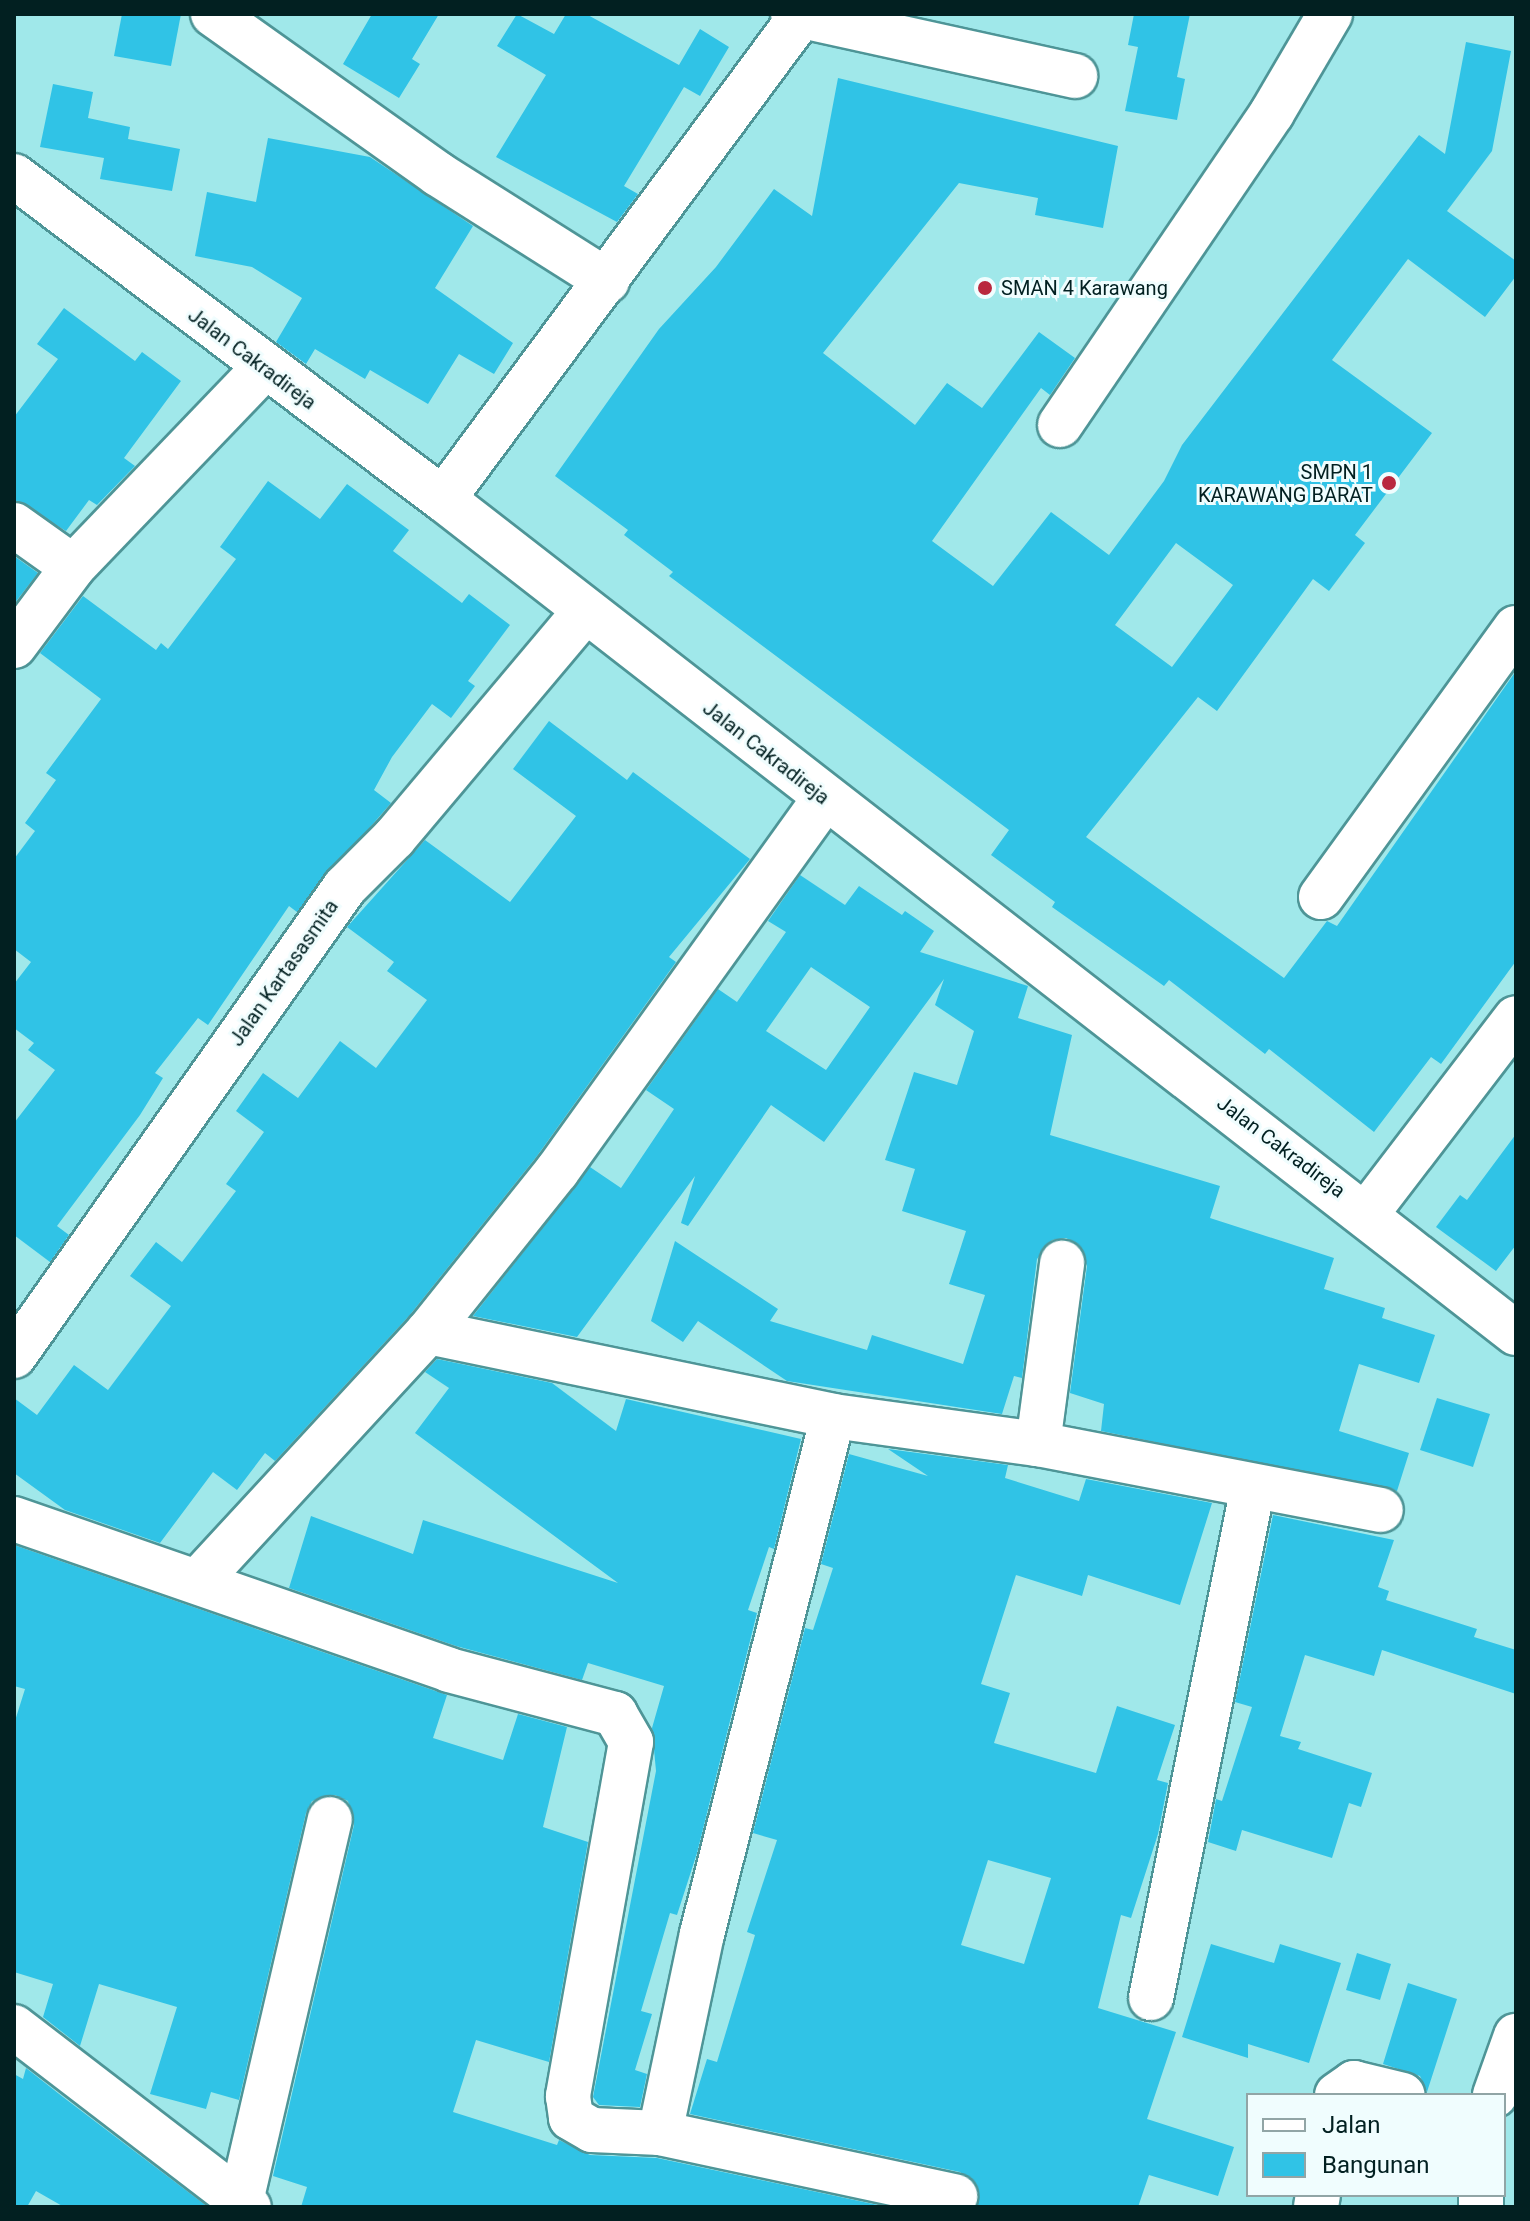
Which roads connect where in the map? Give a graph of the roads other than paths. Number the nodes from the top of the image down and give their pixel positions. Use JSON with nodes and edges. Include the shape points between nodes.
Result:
{"nodes":[{"id":1,"x":213,"y":14,"type":"edge"},
{"id":2,"x":1330,"y":14,"type":"edge"},
{"id":3,"x":797,"y":15,"type":"edge"},
{"id":4,"x":1075,"y":76,"type":"dead end"},
{"id":5,"x":14,"y":176,"type":"edge"},
{"id":6,"x":607,"y":281,"type":"junction"},
{"id":7,"x":263,"y":369,"type":"junction"},
{"id":8,"x":1060,"y":425,"type":"dead end"},
{"id":9,"x":443,"y":499,"type":"junction"},
{"id":10,"x":14,"y":525,"type":"edge"},
{"id":11,"x":73,"y":567,"type":"junction"},
{"id":12,"x":584,"y":612,"type":"junction"},
{"id":13,"x":1516,"y":628,"type":"edge"},
{"id":14,"x":14,"y":646,"type":"edge"},
{"id":15,"x":825,"y":798,"type":"junction"},
{"id":16,"x":1321,"y":897,"type":"dead end"},
{"id":17,"x":1516,"y":1018,"type":"edge"},
{"id":18,"x":1367,"y":1213,"type":"junction"},
{"id":19,"x":1062,"y":1263,"type":"dead end"},
{"id":20,"x":428,"y":1332,"type":"junction"},
{"id":21,"x":1516,"y":1333,"type":"edge"},
{"id":22,"x":14,"y":1356,"type":"edge"},
{"id":23,"x":833,"y":1416,"type":"junction"},
{"id":24,"x":1038,"y":1444,"type":"junction"},
{"id":25,"x":1253,"y":1486,"type":"junction"},
{"id":26,"x":1381,"y":1510,"type":"dead end"},
{"id":27,"x":14,"y":1519,"type":"edge"},
{"id":28,"x":200,"y":1579,"type":"junction"},
{"id":29,"x":330,"y":1819,"type":"dead end"},
{"id":30,"x":1151,"y":1998,"type":"dead end"},
{"id":31,"x":14,"y":2027,"type":"edge"},
{"id":32,"x":1516,"y":2036,"type":"edge"},
{"id":33,"x":1340,"y":2093,"type":"edge"},
{"id":34,"x":1395,"y":2093,"type":"edge"},
{"id":35,"x":1496,"y":2093,"type":"edge"},
{"id":36,"x":660,"y":2133,"type":"junction"},
{"id":37,"x":955,"y":2196,"type":"dead end"},
{"id":38,"x":245,"y":2204,"type":"edge"}],
"edges":[{"from":1,"to":6,"type":"street","via":[[438,174]]},
{"from":2,"to":8,"type":"street","via":[[1272,113]]},
{"from":3,"to":4,"type":"street"},
{"from":3,"to":6,"type":"street"},
{"from":5,"to":7,"type":"street","name":"Jalan Cakradireja"},
{"from":6,"to":9,"type":"street"},
{"from":7,"to":9,"type":"street","name":"Jalan Cakradireja"},
{"from":7,"to":11,"type":"street"},
{"from":9,"to":12,"type":"street","name":"Jalan Cakradireja"},
{"from":10,"to":11,"type":"street"},
{"from":11,"to":14,"type":"street"},
{"from":12,"to":15,"type":"street","name":"Jalan Cakradireja"},
{"from":12,"to":22,"type":"street","name":"Jalan Kartasasmita","via":[[394,838],[345,887]]},
{"from":13,"to":16,"type":"street"},
{"from":15,"to":18,"type":"street","name":"Jalan Cakradireja"},
{"from":15,"to":20,"type":"street","via":[[557,1171]]},
{"from":17,"to":18,"type":"street"},
{"from":18,"to":21,"type":"street","name":"Jalan Cakradireja"},
{"from":19,"to":24,"type":"street"},
{"from":20,"to":23,"type":"street"},
{"from":20,"to":28,"type":"street"},
{"from":23,"to":24,"type":"street"},
{"from":23,"to":36,"type":"street","via":[[702,1934]]},
{"from":24,"to":25,"type":"street"},
{"from":25,"to":26,"type":"street"},
{"from":25,"to":30,"type":"street"},
{"from":27,"to":28,"type":"street"},
{"from":28,"to":36,"type":"street","via":[[449,1670],[615,1714],[628,1728],[616,1852],[569,2108],[578,2125],[592,2130]]},
{"from":29,"to":38,"type":"street"},
{"from":31,"to":38,"type":"street"},
{"from":32,"to":35,"type":"street"},
{"from":33,"to":34,"type":"street","via":[[1354,2083]]},
{"from":36,"to":37,"type":"street"}]}
